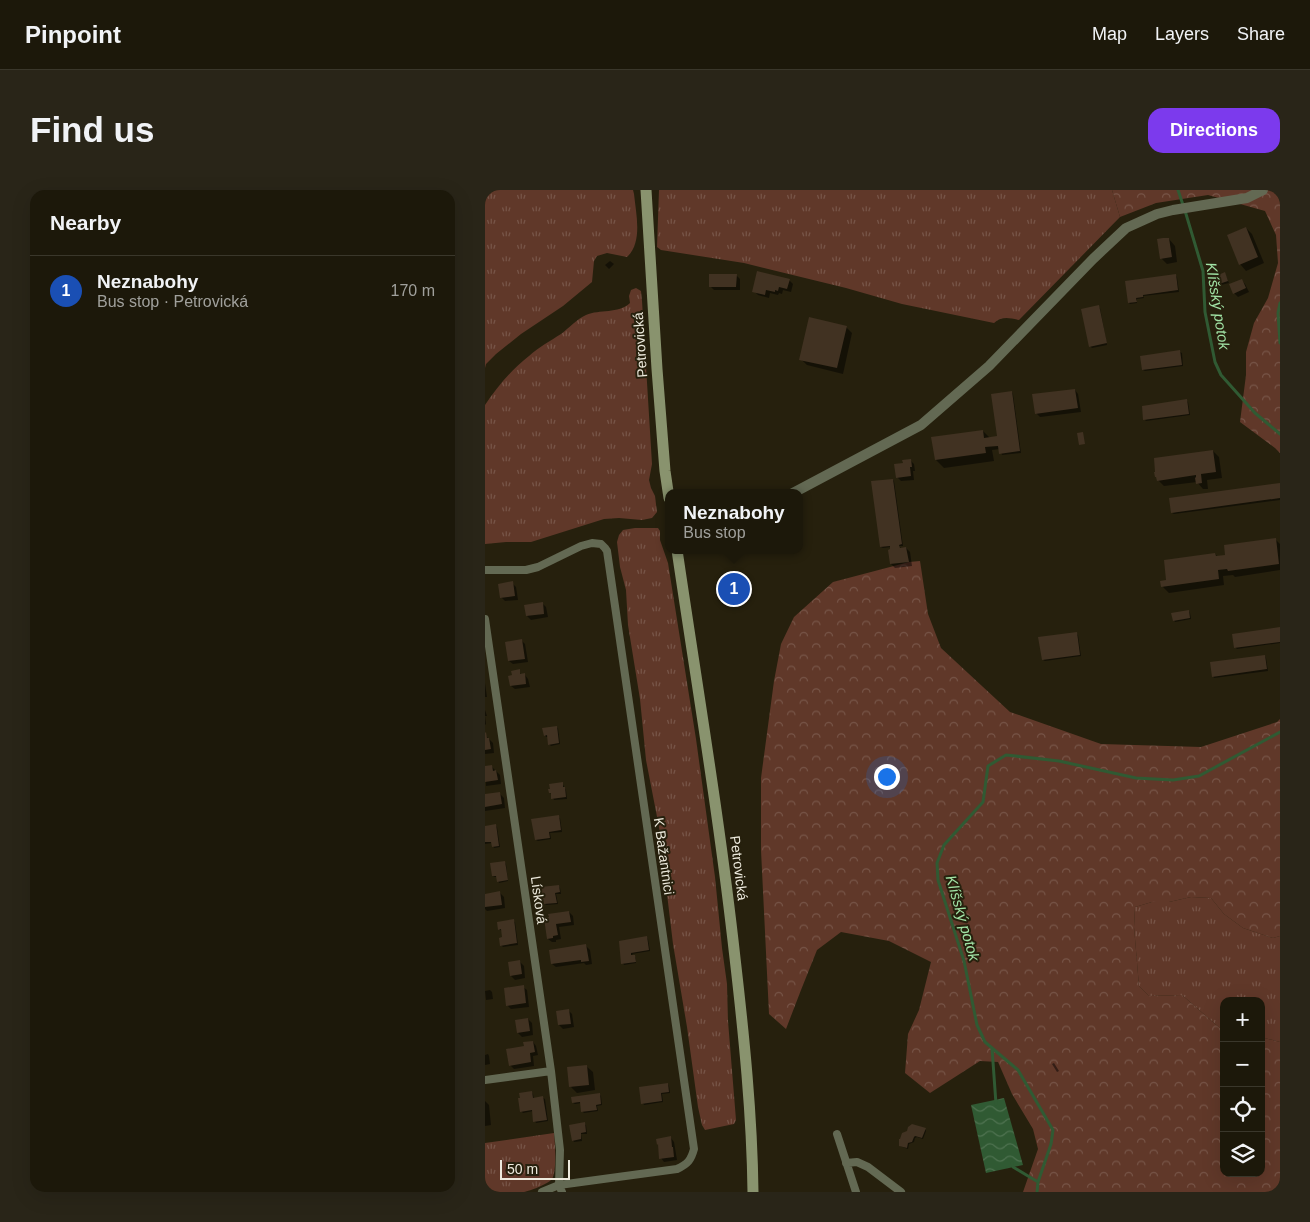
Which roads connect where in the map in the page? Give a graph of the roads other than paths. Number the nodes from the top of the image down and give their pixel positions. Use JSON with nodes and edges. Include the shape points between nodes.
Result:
{"nodes":[{"id":1,"x":646,"y":190,"type":"edge"},
{"id":2,"x":1263,"y":190,"type":"edge"},
{"id":3,"x":668,"y":489,"type":"edge"},
{"id":4,"x":801,"y":489,"type":"edge"},
{"id":5,"x":678,"y":554,"type":"edge"},
{"id":6,"x":485,"y":570,"type":"edge"},
{"id":7,"x":485,"y":619,"type":"edge"},
{"id":8,"x":551,"y":1071,"type":"junction"},
{"id":9,"x":485,"y":1080,"type":"edge"},
{"id":10,"x":837,"y":1134,"type":"dead end"},
{"id":11,"x":846,"y":1163,"type":"junction"},
{"id":12,"x":561,"y":1189,"type":"edge"},
{"id":13,"x":542,"y":1192,"type":"edge"},
{"id":14,"x":753,"y":1192,"type":"edge"},
{"id":15,"x":856,"y":1192,"type":"edge"},
{"id":16,"x":901,"y":1192,"type":"edge"}],
"edges":[{"from":1,"to":3,"type":"main road","name":"Petrovická"},
{"from":2,"to":4,"type":"street","via":[[1247,198],[1157,214],[1126,228],[989,366],[921,425]]},
{"from":5,"to":14,"type":"main road","name":"Petrovická","via":[[732,928],[745,1056]]},
{"from":6,"to":12,"type":"street","name":"K Bažantnici","via":[[538,567],[592,543],[601,544],[607,551],[694,1149],[687,1164],[677,1169]]},
{"from":7,"to":8,"type":"street","name":"Lísková"},
{"from":8,"to":9,"type":"street"},
{"from":8,"to":12,"type":"street","name":"Lísková"},
{"from":10,"to":11,"type":"street"},
{"from":11,"to":15,"type":"street"},
{"from":11,"to":16,"type":"street","via":[[857,1162],[867,1166]]},
{"from":12,"to":13,"type":"street"}]}
